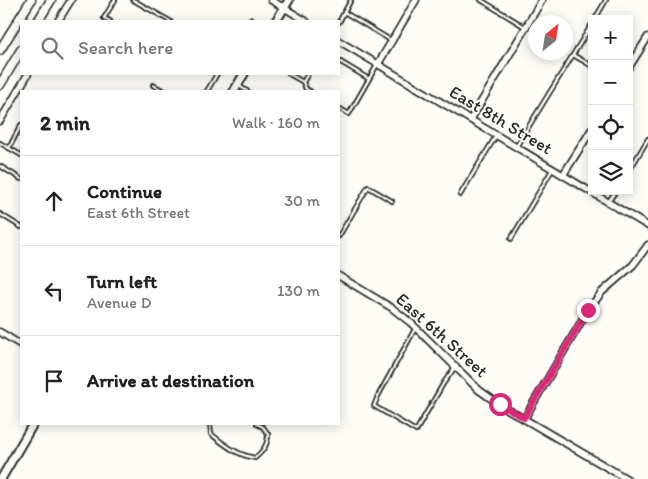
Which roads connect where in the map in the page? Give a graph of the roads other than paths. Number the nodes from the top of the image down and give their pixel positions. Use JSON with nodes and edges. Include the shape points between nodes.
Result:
{"nodes":[{"id":1,"x":31,"y":0,"type":"edge"},
{"id":2,"x":51,"y":0,"type":"edge"},
{"id":3,"x":71,"y":0,"type":"edge"},
{"id":4,"x":115,"y":0,"type":"edge"},
{"id":5,"x":133,"y":0,"type":"edge"},
{"id":6,"x":271,"y":0,"type":"edge"},
{"id":7,"x":289,"y":0,"type":"edge"},
{"id":8,"x":351,"y":0,"type":"edge"},
{"id":9,"x":416,"y":0,"type":"edge"},
{"id":10,"x":481,"y":0,"type":"edge"},
{"id":11,"x":542,"y":0,"type":"edge"},
{"id":12,"x":606,"y":0,"type":"edge"},
{"id":13,"x":284,"y":8,"type":"junction"},
{"id":14,"x":344,"y":12,"type":"junction"},
{"id":15,"x":597,"y":15,"type":"edge"},
{"id":16,"x":39,"y":20,"type":"edge"},
{"id":17,"x":59,"y":20,"type":"edge"},
{"id":18,"x":108,"y":20,"type":"edge"},
{"id":19,"x":168,"y":20,"type":"edge"},
{"id":20,"x":277,"y":20,"type":"edge"},
{"id":21,"x":304,"y":20,"type":"edge"},
{"id":22,"x":340,"y":20,"type":"edge"},
{"id":23,"x":526,"y":27,"type":"junction"},
{"id":24,"x":588,"y":31,"type":"edge"},
{"id":25,"x":648,"y":37,"type":"edge"},
{"id":26,"x":392,"y":41,"type":"junction"},
{"id":27,"x":340,"y":42,"type":"edge"},
{"id":28,"x":0,"y":50,"type":"edge"},
{"id":29,"x":20,"y":52,"type":"edge"},
{"id":30,"x":573,"y":55,"type":"joint"},
{"id":31,"x":570,"y":60,"type":"edge"},
{"id":32,"x":633,"y":61,"type":"edge"},
{"id":33,"x":340,"y":62,"type":"edge"},
{"id":34,"x":378,"y":64,"type":"junction"},
{"id":35,"x":588,"y":64,"type":"edge"},
{"id":36,"x":27,"y":75,"type":"edge"},
{"id":37,"x":216,"y":75,"type":"edge"},
{"id":38,"x":243,"y":75,"type":"edge"},
{"id":39,"x":291,"y":75,"type":"edge"},
{"id":40,"x":307,"y":75,"type":"edge"},
{"id":41,"x":369,"y":79,"type":"junction"},
{"id":42,"x":303,"y":82,"type":"junction"},
{"id":43,"x":0,"y":85,"type":"edge"},
{"id":44,"x":153,"y":85,"type":"dead end"},
{"id":45,"x":235,"y":88,"type":"edge"},
{"id":46,"x":162,"y":90,"type":"edge"},
{"id":47,"x":207,"y":90,"type":"edge"},
{"id":48,"x":308,"y":90,"type":"edge"},
{"id":49,"x":14,"y":96,"type":"junction"},
{"id":50,"x":20,"y":99,"type":"edge"},
{"id":51,"x":340,"y":109,"type":"edge"},
{"id":52,"x":470,"y":119,"type":"junction"},
{"id":53,"x":0,"y":121,"type":"edge"},
{"id":54,"x":20,"y":128,"type":"edge"},
{"id":55,"x":497,"y":135,"type":"junction"},
{"id":56,"x":588,"y":135,"type":"edge"},
{"id":57,"x":648,"y":139,"type":"edge"},
{"id":58,"x":0,"y":143,"type":"edge"},
{"id":59,"x":516,"y":147,"type":"junction"},
{"id":60,"x":9,"y":148,"type":"junction"},
{"id":61,"x":20,"y":154,"type":"edge"},
{"id":62,"x":633,"y":164,"type":"edge"},
{"id":63,"x":0,"y":166,"type":"edge"},
{"id":64,"x":553,"y":169,"type":"junction"},
{"id":65,"x":563,"y":175,"type":"junction"},
{"id":66,"x":20,"y":178,"type":"edge"},
{"id":67,"x":613,"y":195,"type":"edge"},
{"id":68,"x":460,"y":196,"type":"dead end"},
{"id":69,"x":392,"y":201,"type":"dead end"},
{"id":70,"x":608,"y":202,"type":"junction"},
{"id":71,"x":0,"y":214,"type":"edge"},
{"id":72,"x":20,"y":225,"type":"edge"},
{"id":73,"x":648,"y":226,"type":"edge"},
{"id":74,"x":340,"y":234,"type":"edge"},
{"id":75,"x":511,"y":239,"type":"dead end"},
{"id":76,"x":648,"y":245,"type":"edge"},
{"id":77,"x":340,"y":277,"type":"edge"},
{"id":78,"x":416,"y":328,"type":"junction"},
{"id":79,"x":0,"y":332,"type":"edge"},
{"id":80,"x":20,"y":344,"type":"edge"},
{"id":81,"x":455,"y":368,"type":"junction"},
{"id":82,"x":524,"y":418,"type":"junction"},
{"id":83,"x":32,"y":425,"type":"edge"},
{"id":84,"x":210,"y":425,"type":"edge"},
{"id":85,"x":259,"y":425,"type":"edge"},
{"id":86,"x":1,"y":479,"type":"edge"},
{"id":87,"x":627,"y":479,"type":"edge"}],
"edges":[{"from":1,"to":28,"type":"main road"},
{"from":2,"to":16,"type":"main road"},
{"from":3,"to":17,"type":"street"},
{"from":4,"to":18,"type":"lane","via":[[104,18]]},
{"from":5,"to":19,"type":"lane"},
{"from":6,"to":13,"type":"street"},
{"from":7,"to":13,"type":"street"},
{"from":8,"to":14,"type":"lane"},
{"from":9,"to":26,"type":"street"},
{"from":10,"to":23,"type":"lane"},
{"from":11,"to":23,"type":"street"},
{"from":12,"to":15,"type":"lane"},
{"from":13,"to":20,"type":"street"},
{"from":13,"to":21,"type":"street"},
{"from":14,"to":22,"type":"lane"},
{"from":14,"to":26,"type":"lane"},
{"from":23,"to":52,"type":"street"},
{"from":24,"to":30,"type":"lane"},
{"from":25,"to":32,"type":"street"},
{"from":26,"to":34,"type":"street"},
{"from":27,"to":34,"type":"street","name":"East 8th Street"},
{"from":29,"to":43,"type":"main road"},
{"from":30,"to":35,"type":"lane"},
{"from":31,"to":59,"type":"lane"},
{"from":33,"to":41,"type":"lane"},
{"from":34,"to":41,"type":"lane"},
{"from":34,"to":52,"type":"street","name":"East 8th Street"},
{"from":36,"to":49,"type":"street"},
{"from":37,"to":47,"type":"lane"},
{"from":38,"to":45,"type":"street"},
{"from":39,"to":42,"type":"lane"},
{"from":40,"to":42,"type":"lane"},
{"from":41,"to":51,"type":"lane","via":[[349,114]]},
{"from":42,"to":48,"type":"lane"},
{"from":44,"to":46,"type":"lane"},
{"from":49,"to":50,"type":"lane"},
{"from":49,"to":53,"type":"street"},
{"from":52,"to":55,"type":"street","name":"East 8th Street"},
{"from":54,"to":60,"type":"lane"},
{"from":55,"to":59,"type":"street","name":"East 8th Street"},
{"from":55,"to":68,"type":"lane"},
{"from":56,"to":65,"type":"street"},
{"from":57,"to":62,"type":"lane"},
{"from":58,"to":60,"type":"lane"},
{"from":59,"to":64,"type":"street","name":"East 8th Street"},
{"from":60,"to":61,"type":"lane"},
{"from":63,"to":66,"type":"lane"},
{"from":64,"to":65,"type":"street","name":"East 8th Street"},
{"from":64,"to":75,"type":"lane"},
{"from":65,"to":70,"type":"street","name":"East 8th Street"},
{"from":67,"to":70,"type":"lane"},
{"from":69,"to":74,"type":"lane","via":[[368,187]]},
{"from":70,"to":73,"type":"street","name":"East 8th Street"},
{"from":71,"to":72,"type":"lane"},
{"from":76,"to":82,"type":"street","via":[[634,265],[602,292],[588,310]]},
{"from":77,"to":78,"type":"street","name":"East 6th Street","via":[[392,308]]},
{"from":78,"to":81,"type":"street","name":"East 6th Street"},
{"from":78,"to":81,"type":"lane","via":[[374,406],[416,431]]},
{"from":79,"to":80,"type":"street"},
{"from":81,"to":82,"type":"street","name":"East 6th Street","via":[[479,390]]},
{"from":82,"to":87,"type":"street","name":"East 6th Street"},
{"from":83,"to":86,"type":"street"},
{"from":84,"to":85,"type":"lane","via":[[211,434],[230,449],[255,458],[268,441],[268,434]]}]}
